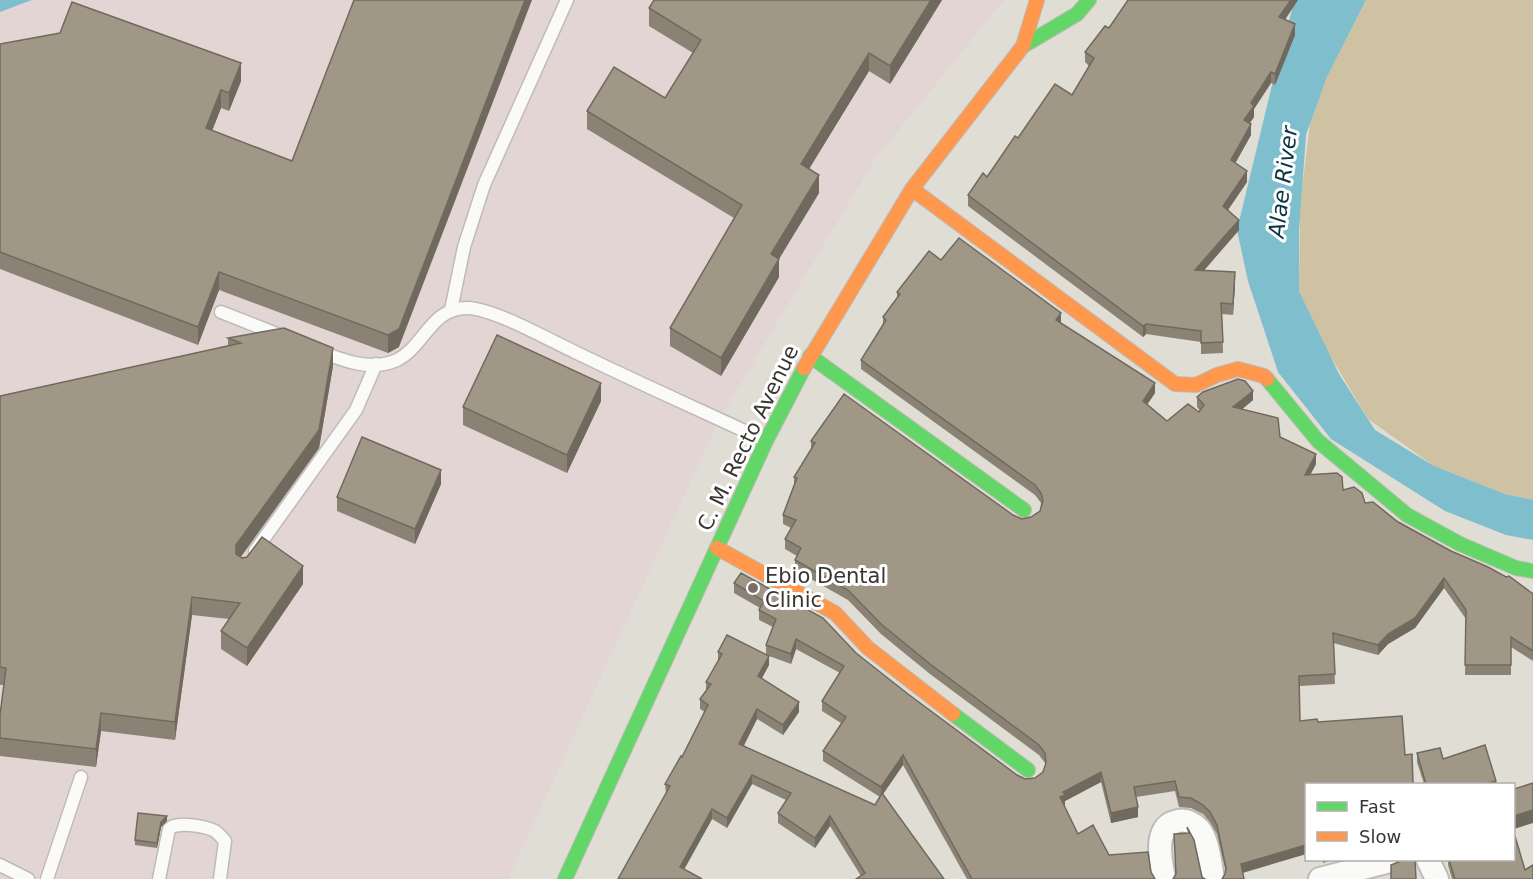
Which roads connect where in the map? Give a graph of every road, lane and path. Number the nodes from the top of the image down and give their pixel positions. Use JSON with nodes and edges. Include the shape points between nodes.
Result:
{"nodes":[{"id":1,"x":567,"y":0,"type":"edge"},
{"id":2,"x":1037,"y":0,"type":"edge"},
{"id":3,"x":1089,"y":0,"type":"edge"},
{"id":4,"x":1023,"y":46,"type":"junction"},
{"id":5,"x":912,"y":189,"type":"junction"},
{"id":6,"x":451,"y":310,"type":"junction"},
{"id":7,"x":221,"y":312,"type":"dead end"},
{"id":8,"x":810,"y":356,"type":"junction"},
{"id":9,"x":376,"y":364,"type":"junction"},
{"id":10,"x":766,"y":441,"type":"junction"},
{"id":11,"x":1024,"y":510,"type":"dead end"},
{"id":12,"x":717,"y":548,"type":"junction"},
{"id":13,"x":250,"y":559,"type":"edge"},
{"id":14,"x":1533,"y":571,"type":"edge"},
{"id":15,"x":1028,"y":770,"type":"dead end"},
{"id":16,"x":81,"y":777,"type":"dead end"},
{"id":17,"x":1390,"y":861,"type":"edge"},
{"id":18,"x":1394,"y":861,"type":"edge"},
{"id":19,"x":1428,"y":861,"type":"edge"},
{"id":20,"x":0,"y":866,"type":"edge"},
{"id":21,"x":28,"y":879,"type":"edge"},
{"id":22,"x":47,"y":879,"type":"edge"},
{"id":23,"x":159,"y":879,"type":"edge"},
{"id":24,"x":220,"y":879,"type":"edge"},
{"id":25,"x":565,"y":879,"type":"edge"},
{"id":26,"x":1164,"y":879,"type":"edge"},
{"id":27,"x":1214,"y":879,"type":"edge"},
{"id":28,"x":1320,"y":879,"type":"edge"},
{"id":29,"x":1388,"y":879,"type":"edge"},
{"id":30,"x":1437,"y":879,"type":"edge"}],
"edges":[{"from":1,"to":6,"type":"lane","via":[[484,185],[464,247]]},
{"from":2,"to":4,"type":"main road","name":"C. M. Recto Avenue"},
{"from":3,"to":4,"type":"main road","name":"C. M. Recto Avenue","via":[[1077,14]]},
{"from":4,"to":5,"type":"main road","name":"C. M. Recto Avenue"},
{"from":5,"to":8,"type":"main road","name":"C. M. Recto Avenue"},
{"from":5,"to":14,"type":"main road","via":[[1175,384],[1196,385],[1238,369],[1264,376],[1318,441],[1407,515],[1460,544],[1516,568]]},
{"from":6,"to":9,"type":"lane","via":[[396,360]]},
{"from":6,"to":10,"type":"lane","via":[[469,308],[486,312]]},
{"from":7,"to":9,"type":"lane","via":[[348,363]]},
{"from":8,"to":10,"type":"main road","name":"C. M. Recto Avenue"},
{"from":8,"to":11,"type":"main road"},
{"from":9,"to":13,"type":"lane","via":[[356,410]]},
{"from":10,"to":12,"type":"main road","name":"C. M. Recto Avenue"},
{"from":12,"to":15,"type":"main road","via":[[835,613],[868,648]]},
{"from":12,"to":25,"type":"main road","name":"C. M. Recto Avenue"},
{"from":16,"to":22,"type":"lane"},
{"from":17,"to":28,"type":"street"},
{"from":18,"to":29,"type":"street"},
{"from":19,"to":30,"type":"street"},
{"from":20,"to":21,"type":"lane"},
{"from":23,"to":24,"type":"lane","via":[[169,829],[179,824],[215,831],[225,841]]},
{"from":26,"to":27,"type":"street","via":[[1162,834],[1166,827],[1180,820],[1199,829]]}]}
